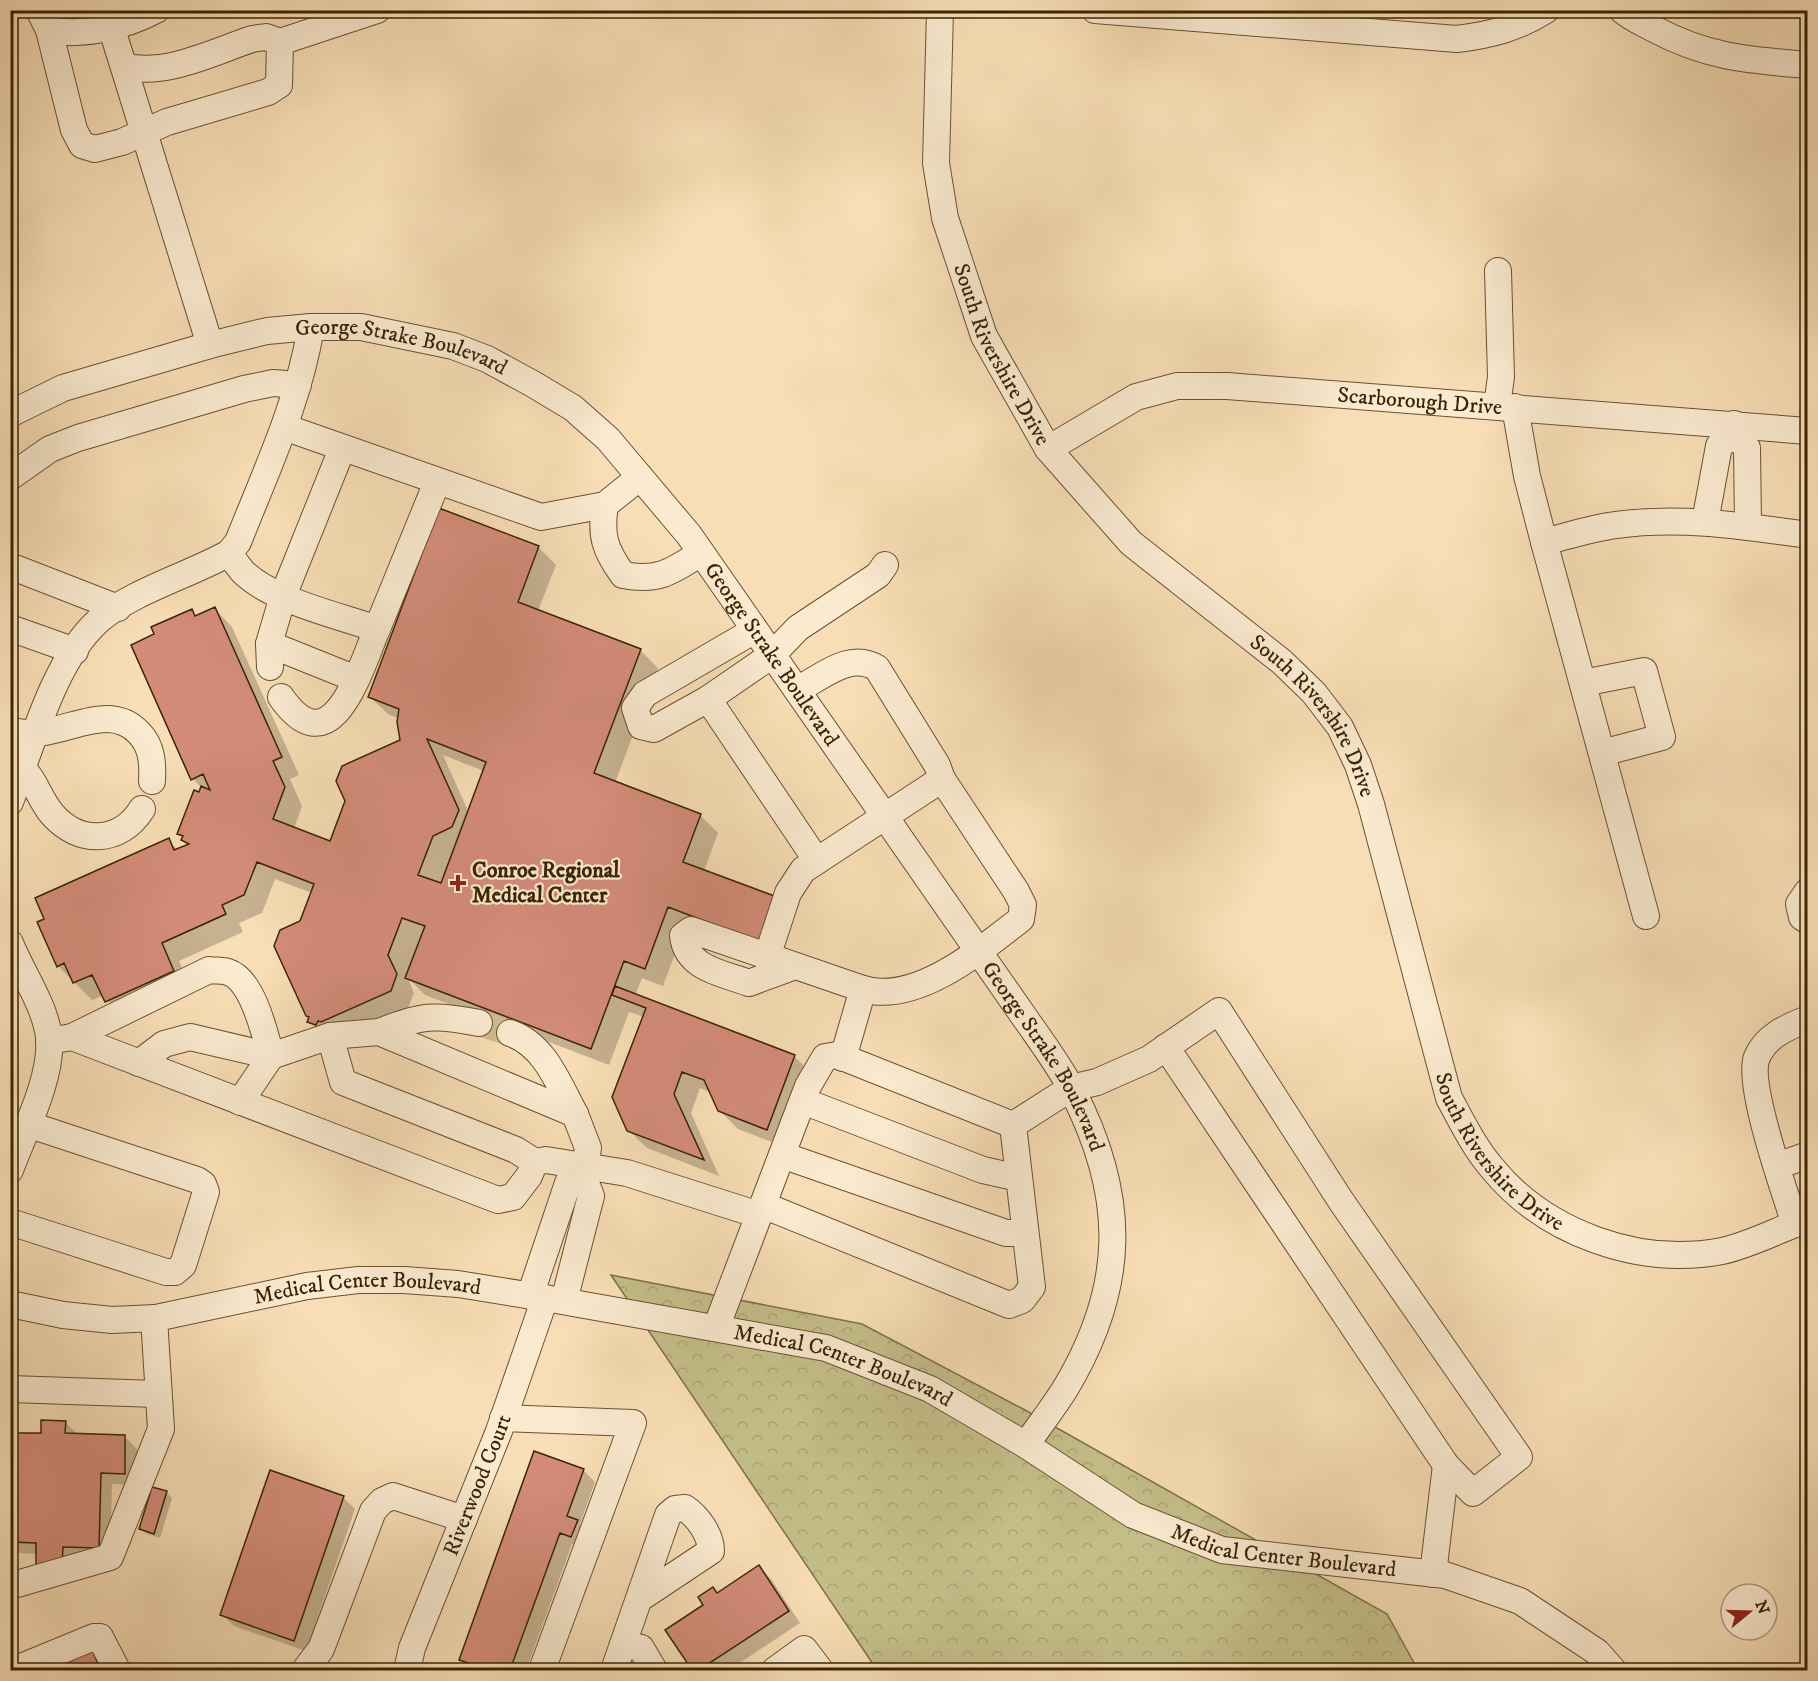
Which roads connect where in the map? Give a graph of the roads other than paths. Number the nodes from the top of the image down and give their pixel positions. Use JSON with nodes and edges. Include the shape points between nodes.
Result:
{"nodes":[{"id":1,"x":156,"y":10,"type":"edge"},
{"id":2,"x":377,"y":10,"type":"edge"},
{"id":3,"x":940,"y":10,"type":"edge"},
{"id":4,"x":1095,"y":10,"type":"edge"},
{"id":5,"x":1546,"y":10,"type":"edge"},
{"id":6,"x":1622,"y":10,"type":"edge"},
{"id":7,"x":109,"y":19,"type":"edge"},
{"id":8,"x":44,"y":20,"type":"edge"},
{"id":9,"x":280,"y":42,"type":"junction"},
{"id":10,"x":1808,"y":65,"type":"edge"},
{"id":11,"x":124,"y":66,"type":"junction"},
{"id":12,"x":143,"y":130,"type":"junction"},
{"id":13,"x":1498,"y":271,"type":"dead end"},
{"id":14,"x":311,"y":327,"type":"junction"},
{"id":15,"x":210,"y":345,"type":"junction"},
{"id":16,"x":298,"y":385,"type":"junction"},
{"id":17,"x":1506,"y":407,"type":"junction"},
{"id":18,"x":10,"y":414,"type":"edge"},
{"id":19,"x":284,"y":427,"type":"junction"},
{"id":20,"x":1734,"y":429,"type":"junction"},
{"id":21,"x":1808,"y":431,"type":"edge"},
{"id":22,"x":342,"y":449,"type":"junction"},
{"id":23,"x":1048,"y":449,"type":"junction"},
{"id":24,"x":10,"y":477,"type":"edge"},
{"id":25,"x":640,"y":477,"type":"junction"},
{"id":26,"x":1713,"y":479,"type":"junction"},
{"id":27,"x":437,"y":482,"type":"junction"},
{"id":28,"x":1747,"y":483,"type":"junction"},
{"id":29,"x":605,"y":504,"type":"junction"},
{"id":30,"x":1705,"y":522,"type":"junction"},
{"id":31,"x":1748,"y":526,"type":"junction"},
{"id":32,"x":1808,"y":535,"type":"edge"},
{"id":33,"x":1544,"y":542,"type":"junction"},
{"id":34,"x":229,"y":553,"type":"junction"},
{"id":35,"x":701,"y":553,"type":"junction"},
{"id":36,"x":10,"y":566,"type":"edge"},
{"id":37,"x":885,"y":566,"type":"dead end"},
{"id":38,"x":283,"y":596,"type":"junction"},
{"id":39,"x":118,"y":608,"type":"junction"},
{"id":40,"x":10,"y":628,"type":"edge"},
{"id":41,"x":376,"y":628,"type":"junction"},
{"id":42,"x":755,"y":630,"type":"junction"},
{"id":43,"x":75,"y":651,"type":"junction"},
{"id":44,"x":772,"y":655,"type":"junction"},
{"id":45,"x":356,"y":679,"type":"junction"},
{"id":46,"x":1583,"y":684,"type":"junction"},
{"id":47,"x":797,"y":690,"type":"junction"},
{"id":48,"x":281,"y":697,"type":"dead end"},
{"id":49,"x":708,"y":699,"type":"junction"},
{"id":50,"x":10,"y":730,"type":"edge"},
{"id":51,"x":36,"y":734,"type":"junction"},
{"id":52,"x":1602,"y":753,"type":"junction"},
{"id":53,"x":17,"y":765,"type":"edge"},
{"id":54,"x":942,"y":779,"type":"junction"},
{"id":55,"x":152,"y":781,"type":"dead end"},
{"id":56,"x":10,"y":802,"type":"edge"},
{"id":57,"x":142,"y":809,"type":"dead end"},
{"id":58,"x":884,"y":816,"type":"junction"},
{"id":59,"x":817,"y":861,"type":"junction"},
{"id":60,"x":1808,"y":891,"type":"edge"},
{"id":61,"x":1646,"y":916,"type":"dead end"},
{"id":62,"x":1808,"y":921,"type":"edge"},
{"id":63,"x":772,"y":942,"type":"dead end"},
{"id":64,"x":10,"y":943,"type":"edge"},
{"id":65,"x":979,"y":951,"type":"junction"},
{"id":66,"x":795,"y":966,"type":"dead end"},
{"id":67,"x":863,"y":989,"type":"junction"},
{"id":68,"x":1808,"y":1019,"type":"edge"},
{"id":69,"x":479,"y":1023,"type":"tunnel mouth"},
{"id":70,"x":380,"y":1032,"type":"junction"},
{"id":71,"x":510,"y":1033,"type":"tunnel mouth"},
{"id":72,"x":330,"y":1036,"type":"junction"},
{"id":73,"x":60,"y":1039,"type":"junction"},
{"id":74,"x":1166,"y":1047,"type":"junction"},
{"id":75,"x":271,"y":1056,"type":"junction"},
{"id":76,"x":843,"y":1058,"type":"junction"},
{"id":77,"x":139,"y":1063,"type":"junction"},
{"id":78,"x":1071,"y":1088,"type":"junction"},
{"id":79,"x":803,"y":1101,"type":"junction"},
{"id":80,"x":240,"y":1102,"type":"junction"},
{"id":81,"x":575,"y":1114,"type":"junction"},
{"id":82,"x":22,"y":1117,"type":"edge"},
{"id":83,"x":1013,"y":1125,"type":"junction"},
{"id":84,"x":782,"y":1155,"type":"junction"},
{"id":85,"x":1808,"y":1155,"type":"edge"},
{"id":86,"x":535,"y":1162,"type":"junction"},
{"id":87,"x":1778,"y":1166,"type":"junction"},
{"id":88,"x":10,"y":1170,"type":"edge"},
{"id":89,"x":585,"y":1172,"type":"junction"},
{"id":90,"x":1019,"y":1178,"type":"junction"},
{"id":91,"x":761,"y":1210,"type":"junction"},
{"id":92,"x":1801,"y":1221,"type":"edge"},
{"id":93,"x":10,"y":1222,"type":"edge"},
{"id":94,"x":1025,"y":1233,"type":"junction"},
{"id":95,"x":547,"y":1298,"type":"junction"},
{"id":96,"x":10,"y":1304,"type":"edge"},
{"id":97,"x":154,"y":1318,"type":"junction"},
{"id":98,"x":716,"y":1328,"type":"junction"},
{"id":99,"x":10,"y":1389,"type":"edge"},
{"id":100,"x":157,"y":1394,"type":"junction"},
{"id":101,"x":503,"y":1418,"type":"junction"},
{"id":102,"x":1026,"y":1445,"type":"junction"},
{"id":103,"x":1446,"y":1465,"type":"junction"},
{"id":104,"x":464,"y":1520,"type":"junction"},
{"id":105,"x":1433,"y":1574,"type":"junction"},
{"id":106,"x":10,"y":1586,"type":"edge"},
{"id":107,"x":639,"y":1599,"type":"dead end"},
{"id":108,"x":623,"y":1644,"type":"junction"},
{"id":109,"x":14,"y":1671,"type":"edge"},
{"id":110,"x":117,"y":1671,"type":"edge"},
{"id":111,"x":305,"y":1671,"type":"edge"},
{"id":112,"x":407,"y":1671,"type":"edge"},
{"id":113,"x":542,"y":1671,"type":"edge"},
{"id":114,"x":614,"y":1671,"type":"edge"},
{"id":115,"x":654,"y":1671,"type":"edge"},
{"id":116,"x":775,"y":1671,"type":"edge"},
{"id":117,"x":820,"y":1671,"type":"edge"},
{"id":118,"x":1613,"y":1671,"type":"edge"}],
"edges":[{"from":1,"to":7,"type":"street"},
{"from":2,"to":9,"type":"street"},
{"from":3,"to":23,"type":"street","name":"South Rivershire Drive","via":[[936,163],[945,218],[984,336]]},
{"from":4,"to":5,"type":"street","via":[[1457,39],[1489,35],[1524,24]]},
{"from":6,"to":10,"type":"street","via":[[1702,52]]},
{"from":7,"to":8,"type":"street","via":[[68,33]]},
{"from":7,"to":11,"type":"street"},
{"from":8,"to":12,"type":"street","via":[[74,130],[82,145],[94,149],[122,142]]},
{"from":9,"to":11,"type":"street","via":[[266,37],[252,39],[159,69]]},
{"from":9,"to":12,"type":"street","via":[[279,85],[268,92]]},
{"from":11,"to":12,"type":"street"},
{"from":12,"to":15,"type":"street"},
{"from":13,"to":17,"type":"street","via":[[1501,377]]},
{"from":14,"to":15,"type":"street","name":"George Strake Boulevard","via":[[267,331]]},
{"from":14,"to":16,"type":"street"},
{"from":14,"to":25,"type":"street","name":"George Strake Boulevard","via":[[361,327],[410,335],[487,359],[573,408],[608,439]]},
{"from":15,"to":18,"type":"street","name":"George Strake Boulevard","via":[[63,388]]},
{"from":16,"to":19,"type":"street"},
{"from":16,"to":24,"type":"street","via":[[244,389],[78,438],[50,449]]},
{"from":17,"to":20,"type":"street","name":"Scarborough Drive"},
{"from":17,"to":23,"type":"street","name":"Scarborough Drive","via":[[1227,386],[1177,386],[1136,397]]},
{"from":17,"to":33,"type":"street"},
{"from":19,"to":22,"type":"street"},
{"from":19,"to":34,"type":"street","via":[[238,542]]},
{"from":20,"to":21,"type":"street","name":"Scarborough Drive"},
{"from":20,"to":26,"type":"street","via":[[1719,446]]},
{"from":20,"to":28,"type":"street","via":[[1747,448]]},
{"from":22,"to":27,"type":"street"},
{"from":22,"to":38,"type":"street"},
{"from":23,"to":92,"type":"street","name":"South Rivershire Drive","via":[[1131,543],[1282,662],[1314,693],[1340,727],[1371,804],[1449,1098],[1469,1135],[1519,1196],[1550,1220],[1591,1238],[1634,1250],[1679,1254],[1722,1251]]},
{"from":25,"to":29,"type":"street"},
{"from":25,"to":35,"type":"street","name":"George Strake Boulevard"},
{"from":26,"to":28,"type":"street","via":[[1727,485]]},
{"from":26,"to":30,"type":"street"},
{"from":27,"to":29,"type":"street","via":[[541,517]]},
{"from":27,"to":41,"type":"street"},
{"from":28,"to":31,"type":"street"},
{"from":29,"to":35,"type":"street","via":[[602,528],[606,546],[623,575],[640,579],[663,576]]},
{"from":30,"to":31,"type":"street"},
{"from":30,"to":33,"type":"street","via":[[1615,525]]},
{"from":31,"to":32,"type":"street"},
{"from":33,"to":46,"type":"street"},
{"from":34,"to":38,"type":"street","via":[[258,583]]},
{"from":34,"to":39,"type":"street"},
{"from":35,"to":42,"type":"street","name":"George Strake Boulevard"},
{"from":36,"to":39,"type":"street"},
{"from":37,"to":44,"type":"street","via":[[878,575],[798,628]]},
{"from":38,"to":41,"type":"street"},
{"from":38,"to":45,"type":"street","via":[[269,656]]},
{"from":39,"to":43,"type":"street","via":[[98,621]]},
{"from":40,"to":43,"type":"street"},
{"from":41,"to":45,"type":"street"},
{"from":42,"to":44,"type":"street","name":"George Strake Boulevard"},
{"from":42,"to":49,"type":"street","via":[[645,694],[635,708],[641,726],[654,729]]},
{"from":43,"to":51,"type":"street"},
{"from":44,"to":47,"type":"street","name":"George Strake Boulevard"},
{"from":44,"to":49,"type":"street"},
{"from":45,"to":48,"type":"street","via":[[342,708],[330,720],[319,723],[304,721],[291,712]]},
{"from":46,"to":52,"type":"street"},
{"from":46,"to":52,"type":"street","via":[[1644,670],[1662,737]]},
{"from":47,"to":54,"type":"street","via":[[848,662],[866,661],[877,668]]},
{"from":47,"to":58,"type":"street","name":"George Strake Boulevard"},
{"from":49,"to":59,"type":"street"},
{"from":50,"to":51,"type":"street"},
{"from":51,"to":53,"type":"street"},
{"from":51,"to":55,"type":"street","via":[[102,718],[118,719],[132,725],[144,737],[153,759]]},
{"from":52,"to":61,"type":"street"},
{"from":53,"to":56,"type":"street"},
{"from":53,"to":57,"type":"street","via":[[51,813],[68,829],[89,837],[106,837],[125,829]]},
{"from":54,"to":58,"type":"street"},
{"from":54,"to":65,"type":"street","via":[[1023,905],[1021,919]]},
{"from":58,"to":59,"type":"street"},
{"from":58,"to":65,"type":"street","name":"George Strake Boulevard"},
{"from":59,"to":63,"type":"street","via":[[803,870],[788,893]]},
{"from":60,"to":62,"type":"street","via":[[1799,904],[1802,917]]},
{"from":64,"to":73,"type":"street","via":[[43,1015]]},
{"from":65,"to":67,"type":"street","via":[[923,984],[878,993]]},
{"from":65,"to":78,"type":"street","name":"George Strake Boulevard"},
{"from":66,"to":67,"type":"street"},
{"from":67,"to":76,"type":"street"},
{"from":68,"to":87,"type":"street","via":[[1784,1028],[1769,1041],[1754,1069]]},
{"from":69,"to":70,"type":"street","via":[[441,1016],[410,1020]]},
{"from":70,"to":72,"type":"street"},
{"from":70,"to":81,"type":"street"},
{"from":71,"to":81,"type":"street","via":[[526,1039],[544,1057]]},
{"from":72,"to":75,"type":"street"},
{"from":72,"to":86,"type":"street","via":[[343,1082],[516,1150]]},
{"from":73,"to":75,"type":"street","via":[[208,970],[230,972],[243,984],[259,1013]]},
{"from":73,"to":77,"type":"street"},
{"from":73,"to":82,"type":"street"},
{"from":74,"to":78,"type":"street","via":[[1149,1059],[1097,1082]]},
{"from":74,"to":103,"type":"street"},
{"from":74,"to":103,"type":"street","via":[[1219,1011],[1341,1201],[1519,1457],[1473,1493]]},
{"from":75,"to":77,"type":"street","via":[[190,1037],[164,1044]]},
{"from":75,"to":80,"type":"street"},
{"from":76,"to":79,"type":"street","via":[[825,1057]]},
{"from":76,"to":83,"type":"street"},
{"from":77,"to":80,"type":"street"},
{"from":78,"to":83,"type":"street"},
{"from":78,"to":102,"type":"street","name":"George Strake Boulevard","via":[[1093,1134],[1107,1178],[1113,1215],[1112,1263],[1105,1300],[1086,1349],[1065,1389]]},
{"from":79,"to":84,"type":"street"},
{"from":79,"to":90,"type":"street","via":[[983,1170]]},
{"from":80,"to":86,"type":"street","via":[[498,1200],[513,1197]]},
{"from":81,"to":89,"type":"street","via":[[588,1148]]},
{"from":82,"to":88,"type":"street"},
{"from":82,"to":93,"type":"street","via":[[197,1180],[206,1192],[183,1265],[175,1272]]},
{"from":83,"to":90,"type":"street"},
{"from":84,"to":91,"type":"street"},
{"from":84,"to":94,"type":"street","via":[[1006,1233]]},
{"from":85,"to":87,"type":"street"},
{"from":86,"to":89,"type":"street","via":[[546,1161]]},
{"from":87,"to":92,"type":"street"},
{"from":89,"to":91,"type":"street","via":[[627,1173]]},
{"from":89,"to":95,"type":"street","via":[[591,1196]]},
{"from":89,"to":95,"type":"street","via":[[568,1183]]},
{"from":90,"to":94,"type":"street"},
{"from":91,"to":94,"type":"street","via":[[1008,1305],[1022,1300],[1032,1287]]},
{"from":91,"to":98,"type":"street"},
{"from":95,"to":97,"type":"street","name":"Medical Center Boulevard","via":[[458,1284],[358,1280],[308,1286]]},
{"from":95,"to":98,"type":"street","name":"Medical Center Boulevard"},
{"from":95,"to":101,"type":"street","name":"Riverwood Court"},
{"from":96,"to":97,"type":"street","name":"Medical Center Boulevard","via":[[63,1316]]},
{"from":97,"to":100,"type":"street"},
{"from":98,"to":102,"type":"street","name":"Medical Center Boulevard","via":[[826,1348],[930,1389]]},
{"from":99,"to":100,"type":"street"},
{"from":100,"to":106,"type":"street","via":[[160,1430],[110,1557]]},
{"from":101,"to":104,"type":"street","name":"Riverwood Court"},
{"from":101,"to":113,"type":"street","via":[[633,1423]]},
{"from":102,"to":105,"type":"street","name":"Medical Center Boulevard","via":[[1133,1515],[1222,1550]]},
{"from":103,"to":105,"type":"street"},
{"from":104,"to":111,"type":"street","via":[[393,1496],[382,1501],[373,1511],[321,1649]]},
{"from":104,"to":112,"type":"street","name":"Riverwood Court","via":[[412,1648]]},
{"from":105,"to":118,"type":"street","name":"Medical Center Boulevard","via":[[1520,1601],[1597,1652]]},
{"from":107,"to":108,"type":"street"},
{"from":108,"to":114,"type":"street"},
{"from":108,"to":115,"type":"street","via":[[641,1648]]},
{"from":109,"to":110,"type":"street","via":[[94,1637],[100,1637],[106,1644]]},
{"from":116,"to":117,"type":"street","via":[[804,1649]]}]}
